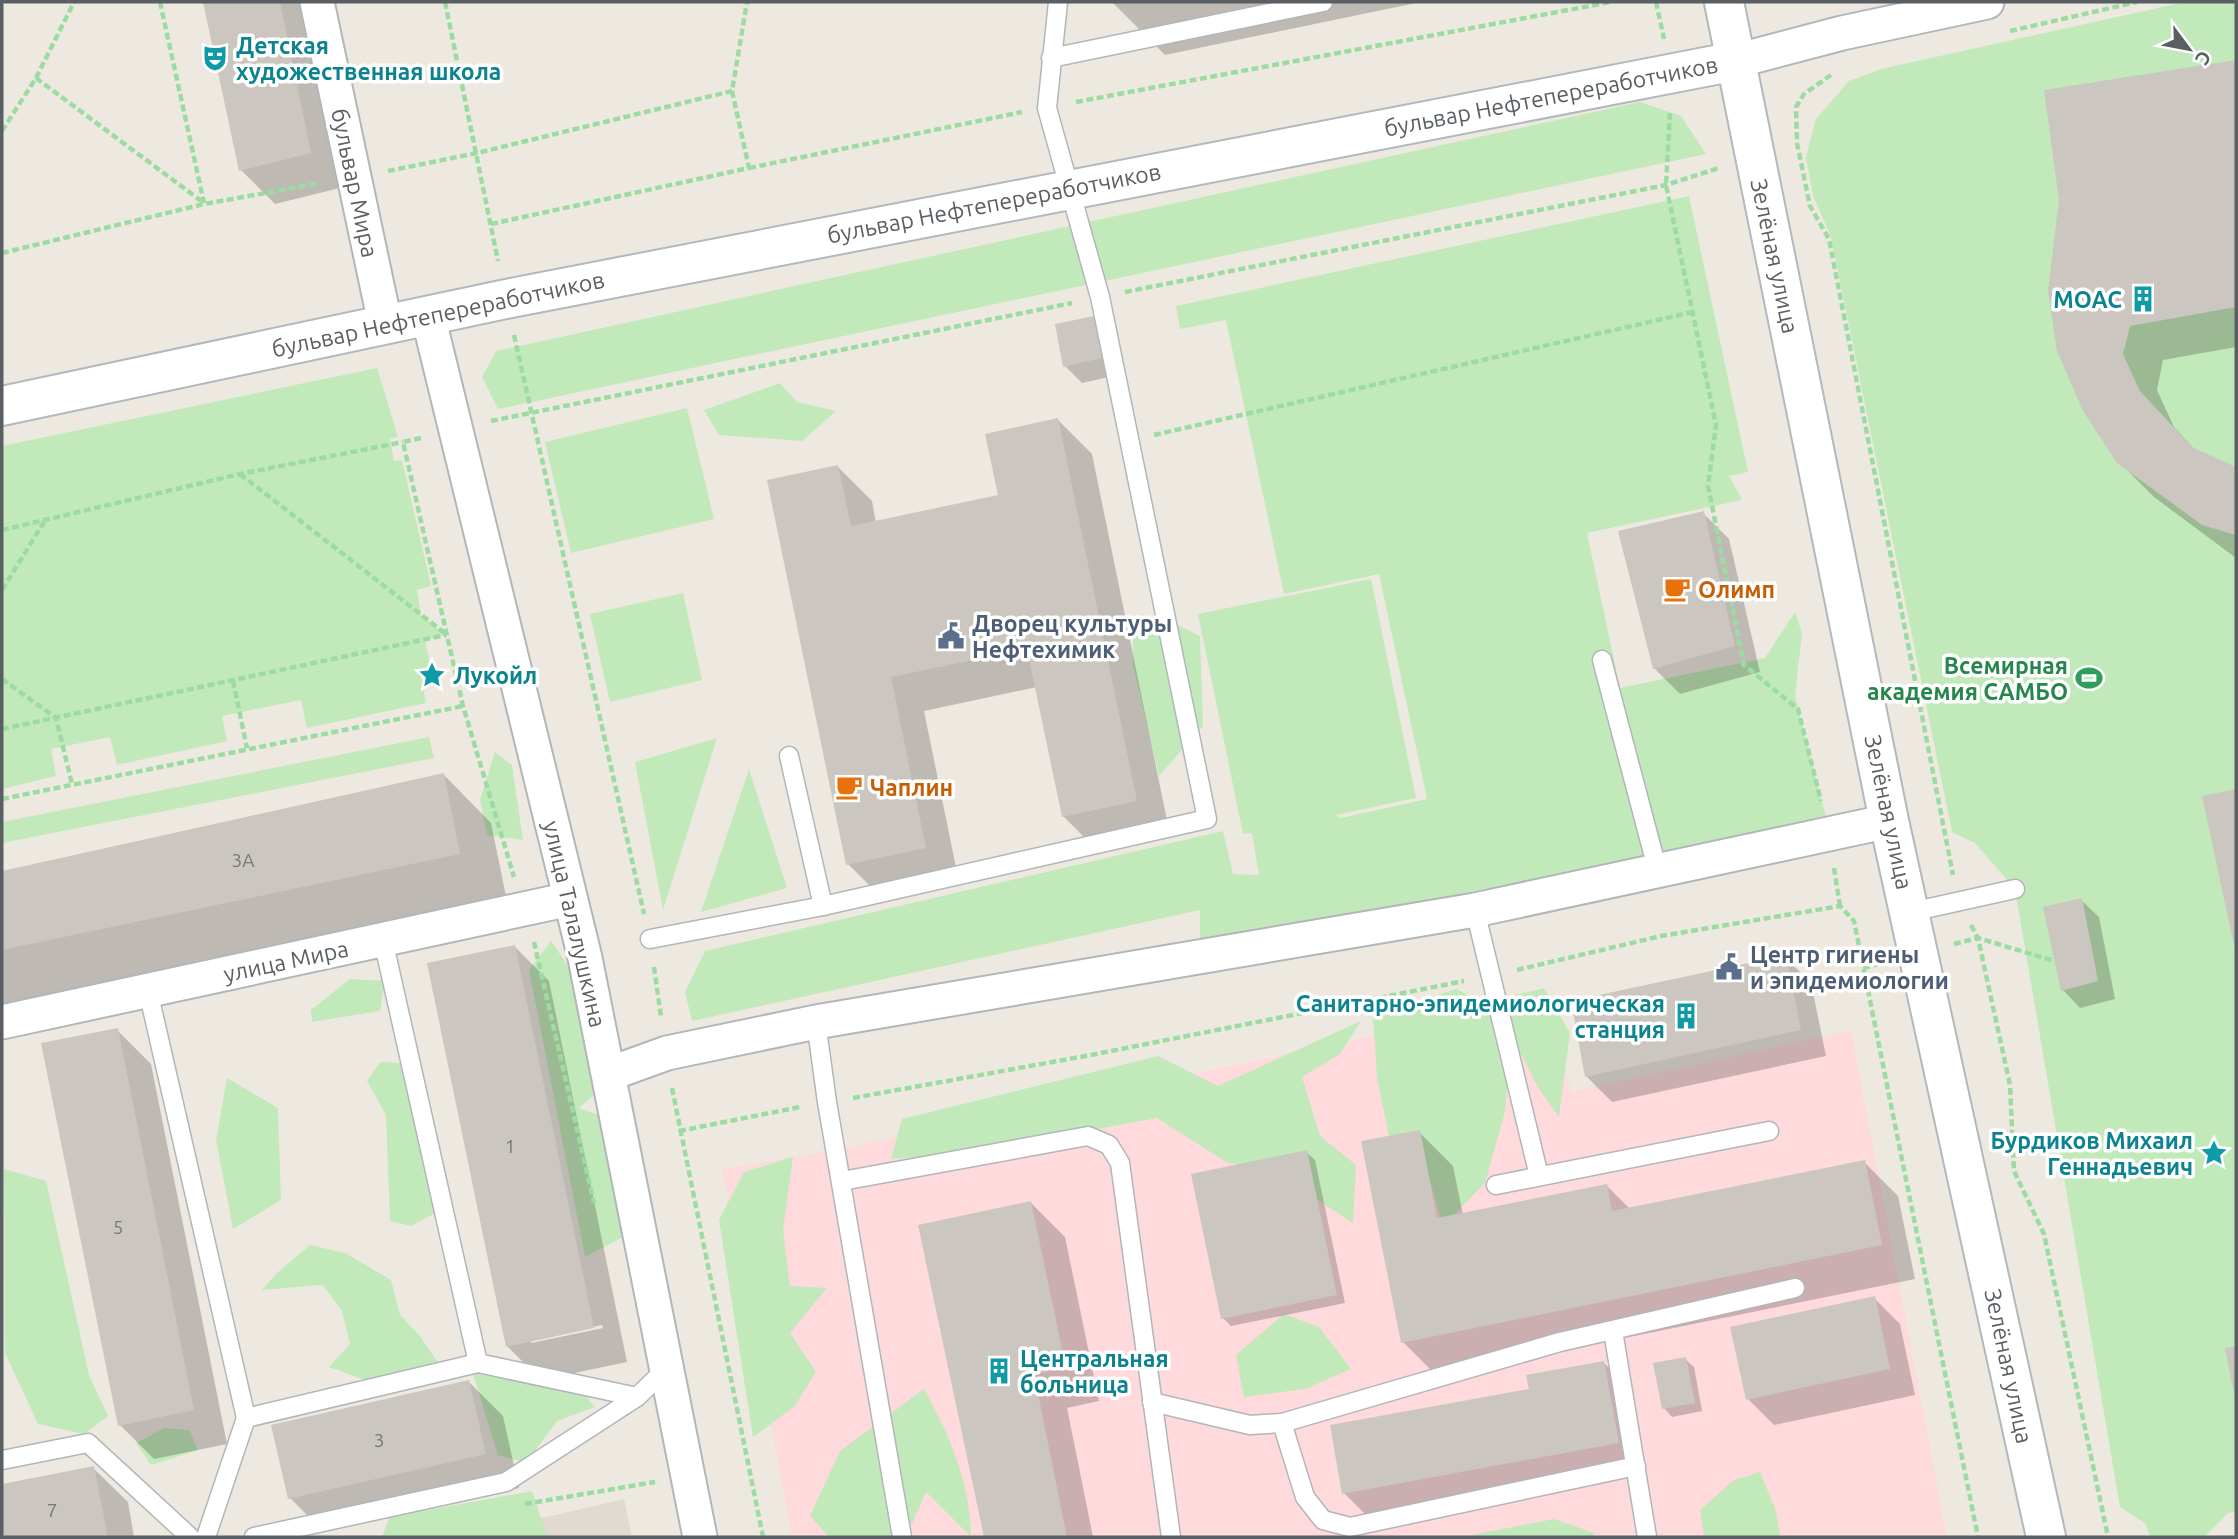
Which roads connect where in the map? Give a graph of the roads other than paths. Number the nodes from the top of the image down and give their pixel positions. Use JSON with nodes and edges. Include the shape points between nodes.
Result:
{"nodes":[{"id":1,"x":317,"y":2,"type":"edge"},
{"id":2,"x":1058,"y":2,"type":"edge"},
{"id":3,"x":1323,"y":2,"type":"edge"},
{"id":4,"x":1724,"y":2,"type":"edge"},
{"id":5,"x":1987,"y":2,"type":"edge"},
{"id":6,"x":1051,"y":58,"type":"junction"},
{"id":7,"x":1736,"y":61,"type":"junction"},
{"id":8,"x":1069,"y":188,"type":"junction"},
{"id":9,"x":428,"y":316,"type":"junction"},
{"id":10,"x":384,"y":323,"type":"junction"},
{"id":11,"x":2,"y":406,"type":"edge"},
{"id":12,"x":1602,"y":660,"type":"dead end"},
{"id":13,"x":789,"y":756,"type":"dead end"},
{"id":14,"x":1889,"y":821,"type":"junction"},
{"id":15,"x":1658,"y":872,"type":"junction"},
{"id":16,"x":2015,"y":889,"type":"dead end"},
{"id":17,"x":570,"y":899,"type":"junction"},
{"id":18,"x":822,"y":906,"type":"junction"},
{"id":19,"x":1475,"y":910,"type":"junction"},
{"id":20,"x":1911,"y":912,"type":"junction"},
{"id":21,"x":650,"y":939,"type":"road end"},
{"id":22,"x":383,"y":940,"type":"junction"},
{"id":23,"x":148,"y":991,"type":"junction"},
{"id":24,"x":2,"y":1022,"type":"edge"},
{"id":25,"x":816,"y":1022,"type":"junction"},
{"id":26,"x":609,"y":1074,"type":"junction"},
{"id":27,"x":1769,"y":1130,"type":"dead end"},
{"id":28,"x":1539,"y":1176,"type":"junction"},
{"id":29,"x":842,"y":1181,"type":"junction"},
{"id":30,"x":1496,"y":1185,"type":"dead end"},
{"id":31,"x":1795,"y":1288,"type":"dead end"},
{"id":32,"x":1613,"y":1331,"type":"junction"},
{"id":33,"x":478,"y":1363,"type":"junction"},
{"id":34,"x":667,"y":1368,"type":"junction"},
{"id":35,"x":637,"y":1397,"type":"junction"},
{"id":36,"x":1152,"y":1402,"type":"junction"},
{"id":37,"x":246,"y":1418,"type":"junction"},
{"id":38,"x":1282,"y":1423,"type":"junction"},
{"id":39,"x":2,"y":1460,"type":"edge"},
{"id":40,"x":1636,"y":1466,"type":"junction"},
{"id":41,"x":190,"y":1537,"type":"edge"},
{"id":42,"x":206,"y":1537,"type":"edge"},
{"id":43,"x":254,"y":1537,"type":"edge"},
{"id":44,"x":701,"y":1537,"type":"edge"},
{"id":45,"x":902,"y":1537,"type":"edge"},
{"id":46,"x":1171,"y":1537,"type":"edge"},
{"id":47,"x":1647,"y":1537,"type":"edge"},
{"id":48,"x":2046,"y":1537,"type":"edge"}],
"edges":[{"from":1,"to":10,"type":"street","name":"бульвар Мира"},
{"from":2,"to":6,"type":"lane"},
{"from":3,"to":6,"type":"lane"},
{"from":4,"to":7,"type":"street","name":"Зелёная улица"},
{"from":5,"to":7,"type":"street","name":"бульвар Нефтепереработчиков"},
{"from":6,"to":8,"type":"lane","via":[[1048,108]]},
{"from":7,"to":8,"type":"street","name":"бульвар Нефтепереработчиков"},
{"from":7,"to":14,"type":"street","name":"Зелёная улица"},
{"from":8,"to":9,"type":"street","name":"бульвар Нефтепереработчиков"},
{"from":8,"to":18,"type":"lane","via":[[1100,298],[1207,819]]},
{"from":9,"to":10,"type":"street","name":"бульвар Нефтепереработчиков"},
{"from":9,"to":17,"type":"street","name":"улица Талалушкина"},
{"from":10,"to":11,"type":"street","name":"бульвар Нефтепереработчиков"},
{"from":12,"to":15,"type":"lane"},
{"from":13,"to":18,"type":"lane"},
{"from":14,"to":15,"type":"street"},
{"from":14,"to":20,"type":"street","name":"Зелёная улица"},
{"from":15,"to":19,"type":"street"},
{"from":16,"to":20,"type":"lane"},
{"from":17,"to":22,"type":"street","name":"улица Мира"},
{"from":17,"to":26,"type":"street","name":"улица Талалушкина"},
{"from":18,"to":21,"type":"lane"},
{"from":19,"to":25,"type":"street"},
{"from":19,"to":28,"type":"lane"},
{"from":20,"to":48,"type":"street","name":"Зелёная улица"},
{"from":22,"to":23,"type":"street","name":"улица Мира"},
{"from":22,"to":33,"type":"lane"},
{"from":23,"to":24,"type":"street","name":"улица Мира"},
{"from":23,"to":37,"type":"lane"},
{"from":25,"to":26,"type":"street","via":[[667,1053]]},
{"from":25,"to":29,"type":"lane"},
{"from":26,"to":34,"type":"street","name":"улица Талалушкина"},
{"from":27,"to":28,"type":"lane"},
{"from":28,"to":30,"type":"lane"},
{"from":29,"to":36,"type":"lane","via":[[1088,1136],[1109,1145],[1119,1163]]},
{"from":29,"to":45,"type":"lane"},
{"from":31,"to":32,"type":"lane"},
{"from":32,"to":38,"type":"lane","via":[[1560,1342]]},
{"from":32,"to":40,"type":"lane"},
{"from":33,"to":35,"type":"lane"},
{"from":33,"to":37,"type":"lane"},
{"from":34,"to":35,"type":"lane"},
{"from":34,"to":44,"type":"street","name":"улица Талалушкина"},
{"from":35,"to":43,"type":"lane","via":[[506,1482]]},
{"from":36,"to":38,"type":"lane","via":[[1250,1425]]},
{"from":36,"to":46,"type":"lane"},
{"from":37,"to":42,"type":"lane"},
{"from":38,"to":40,"type":"lane","via":[[1305,1497],[1323,1520],[1350,1527]]},
{"from":39,"to":41,"type":"lane","via":[[88,1443]]},
{"from":40,"to":47,"type":"lane"}]}
